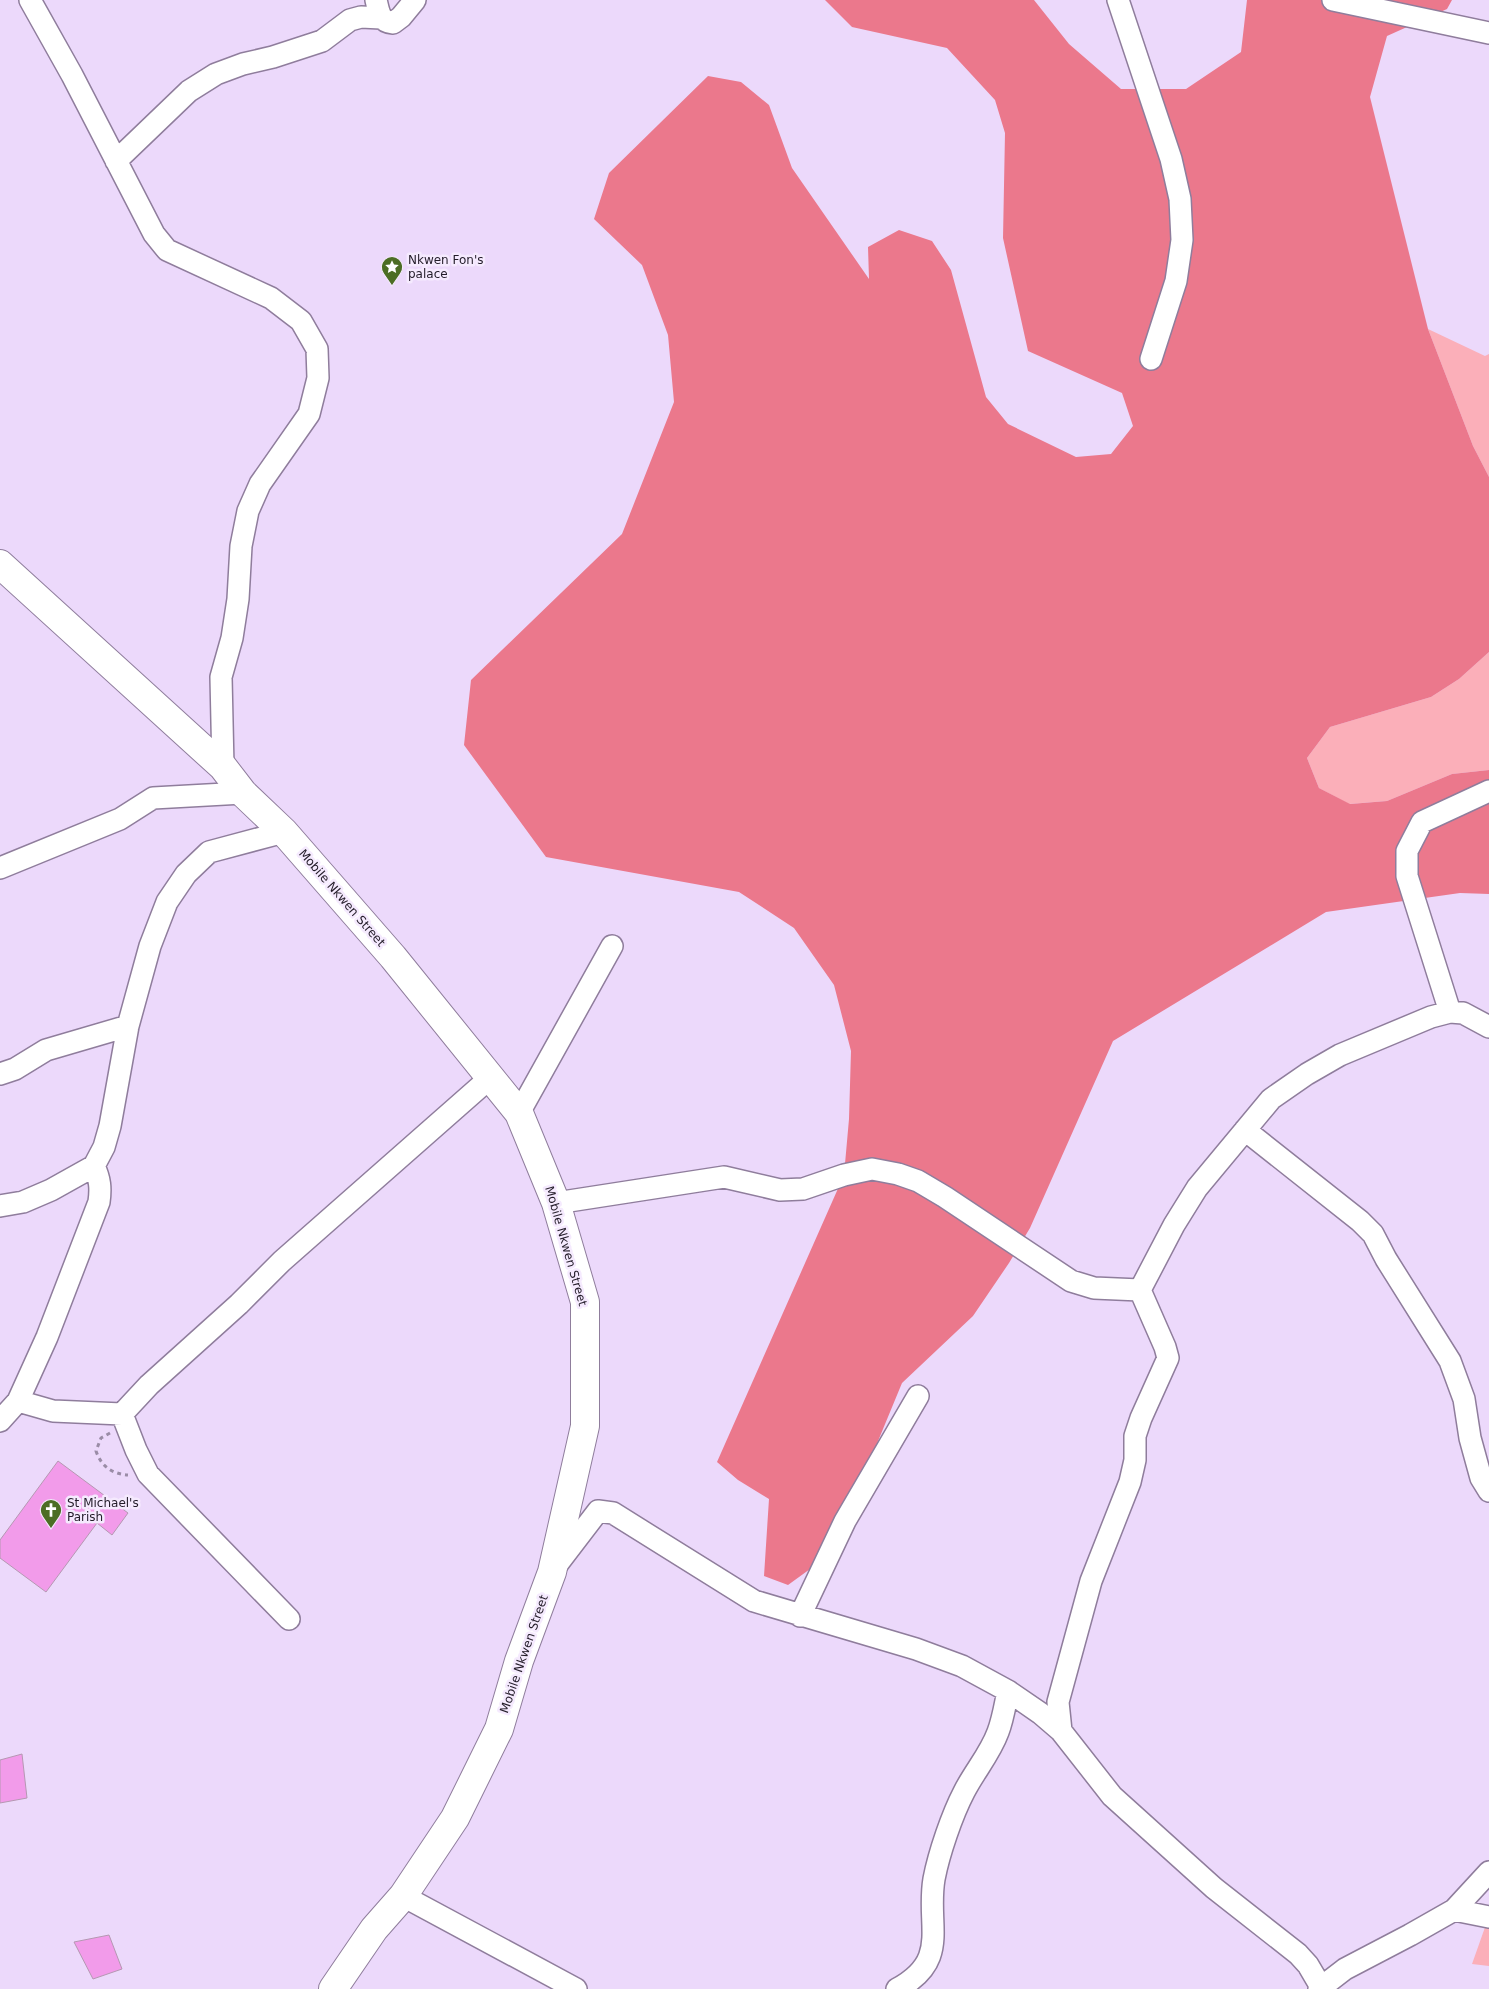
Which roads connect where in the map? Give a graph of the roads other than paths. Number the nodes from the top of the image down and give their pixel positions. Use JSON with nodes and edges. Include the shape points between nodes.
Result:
{"nodes":[{"id":1,"x":30,"y":0,"type":"edge"},
{"id":2,"x":415,"y":0,"type":"edge"},
{"id":3,"x":1104,"y":0,"type":"edge"},
{"id":4,"x":1114,"y":0,"type":"edge"},
{"id":5,"x":1118,"y":0,"type":"edge"},
{"id":6,"x":1334,"y":0,"type":"edge"},
{"id":7,"x":378,"y":9,"type":"edge"},
{"id":8,"x":1489,"y":33,"type":"edge"},
{"id":9,"x":116,"y":161,"type":"junction"},
{"id":10,"x":1151,"y":359,"type":"dead end"},
{"id":11,"x":0,"y":564,"type":"edge"},
{"id":12,"x":223,"y":768,"type":"junction"},
{"id":13,"x":1489,"y":791,"type":"edge"},
{"id":14,"x":243,"y":793,"type":"junction"},
{"id":15,"x":284,"y":832,"type":"junction"},
{"id":16,"x":0,"y":868,"type":"edge"},
{"id":17,"x":612,"y":946,"type":"dead end"},
{"id":18,"x":1450,"y":1012,"type":"junction"},
{"id":19,"x":128,"y":1026,"type":"junction"},
{"id":20,"x":1489,"y":1027,"type":"edge"},
{"id":21,"x":0,"y":1074,"type":"edge"},
{"id":22,"x":491,"y":1077,"type":"junction"},
{"id":23,"x":519,"y":1113,"type":"junction"},
{"id":24,"x":1245,"y":1130,"type":"junction"},
{"id":25,"x":94,"y":1166,"type":"junction"},
{"id":26,"x":556,"y":1203,"type":"junction"},
{"id":27,"x":0,"y":1206,"type":"edge"},
{"id":28,"x":1140,"y":1290,"type":"junction"},
{"id":29,"x":918,"y":1396,"type":"dead end"},
{"id":30,"x":18,"y":1401,"type":"junction"},
{"id":31,"x":124,"y":1419,"type":"junction"},
{"id":32,"x":0,"y":1421,"type":"edge"},
{"id":33,"x":1489,"y":1491,"type":"edge"},
{"id":34,"x":552,"y":1572,"type":"junction"},
{"id":35,"x":800,"y":1616,"type":"junction"},
{"id":36,"x":289,"y":1619,"type":"dead end"},
{"id":37,"x":1008,"y":1692,"type":"junction"},
{"id":38,"x":1058,"y":1702,"type":"junction"},
{"id":39,"x":1040,"y":1713,"type":"junction"},
{"id":40,"x":1061,"y":1731,"type":"junction"},
{"id":41,"x":1489,"y":1872,"type":"edge"},
{"id":42,"x":403,"y":1896,"type":"junction"},
{"id":43,"x":1454,"y":1910,"type":"junction"},
{"id":44,"x":1489,"y":1917,"type":"edge"},
{"id":45,"x":1320,"y":1988,"type":"edge"},
{"id":46,"x":333,"y":1989,"type":"edge"},
{"id":47,"x":576,"y":1989,"type":"edge"},
{"id":48,"x":897,"y":1989,"type":"edge"}],
"edges":[{"from":1,"to":9,"type":"street"},
{"from":2,"to":7,"type":"street","via":[[393,23],[386,23]]},
{"from":3,"to":4,"type":"street"},
{"from":5,"to":10,"type":"street","via":[[1171,159],[1180,199],[1182,240],[1176,281]]},
{"from":6,"to":8,"type":"street"},
{"from":7,"to":9,"type":"street","via":[[350,20],[322,41],[216,74],[189,91]]},
{"from":9,"to":12,"type":"street","via":[[154,234],[167,250],[271,298],[301,321],[317,349],[318,378],[309,414],[260,484],[244,528],[238,599],[222,677]]},
{"from":11,"to":12,"type":"highway","name":"Mobile Nkwen Street"},
{"from":12,"to":14,"type":"highway","name":"Mobile Nkwen Street"},
{"from":13,"to":18,"type":"street","via":[[1422,822],[1406,851],[1407,876]]},
{"from":14,"to":15,"type":"highway","name":"Mobile Nkwen Street"},
{"from":14,"to":16,"type":"street","via":[[153,798],[120,819]]},
{"from":15,"to":19,"type":"street","via":[[210,852],[186,874],[166,902]]},
{"from":15,"to":22,"type":"highway","name":"Mobile Nkwen Street","via":[[394,956]]},
{"from":17,"to":23,"type":"street"},
{"from":18,"to":20,"type":"street","via":[[1463,1013]]},
{"from":18,"to":24,"type":"street","via":[[1340,1055],[1271,1099]]},
{"from":19,"to":21,"type":"street","via":[[46,1050],[15,1069]]},
{"from":19,"to":25,"type":"street","via":[[110,1126]]},
{"from":22,"to":23,"type":"highway","name":"Mobile Nkwen Street"},
{"from":22,"to":31,"type":"street","via":[[149,1385]]},
{"from":23,"to":26,"type":"highway","name":"Mobile Nkwen Street"},
{"from":24,"to":28,"type":"street","via":[[1197,1188]]},
{"from":24,"to":33,"type":"street","via":[[1373,1234],[1450,1361],[1464,1399],[1481,1478]]},
{"from":25,"to":27,"type":"street","via":[[23,1202]]},
{"from":25,"to":30,"type":"street","via":[[100,1177],[99,1202],[47,1337]]},
{"from":26,"to":28,"type":"street","via":[[724,1177],[780,1190],[804,1188],[872,1170],[889,1172],[918,1181],[1071,1281],[1094,1288]]},
{"from":26,"to":34,"type":"highway","name":"Mobile Nkwen Street","via":[[585,1302],[585,1426]]},
{"from":28,"to":38,"type":"street","via":[[1168,1358],[1140,1418],[1130,1482],[1091,1580]]},
{"from":29,"to":35,"type":"street","via":[[845,1521]]},
{"from":30,"to":31,"type":"street","via":[[53,1411]]},
{"from":30,"to":32,"type":"street"},
{"from":31,"to":36,"type":"street","via":[[148,1474]]},
{"from":34,"to":35,"type":"street","via":[[598,1511],[613,1513],[754,1601]]},
{"from":34,"to":42,"type":"highway","name":"Mobile Nkwen Street","via":[[519,1661],[499,1730],[455,1818]]},
{"from":35,"to":37,"type":"street","via":[[962,1666]]},
{"from":37,"to":39,"type":"street"},
{"from":37,"to":48,"type":"street","via":[[992,1746],[964,1792],[949,1827],[934,1879],[933,1943],[925,1968]]},
{"from":38,"to":39,"type":"street"},
{"from":38,"to":40,"type":"street"},
{"from":39,"to":40,"type":"street"},
{"from":40,"to":45,"type":"street","via":[[1112,1796],[1214,1888],[1298,1954]]},
{"from":41,"to":43,"type":"street"},
{"from":42,"to":46,"type":"highway","name":"Mobile Nkwen Street","via":[[374,1930]]},
{"from":42,"to":47,"type":"street"},
{"from":43,"to":44,"type":"street"},
{"from":43,"to":45,"type":"street","via":[[1345,1969]]}]}
